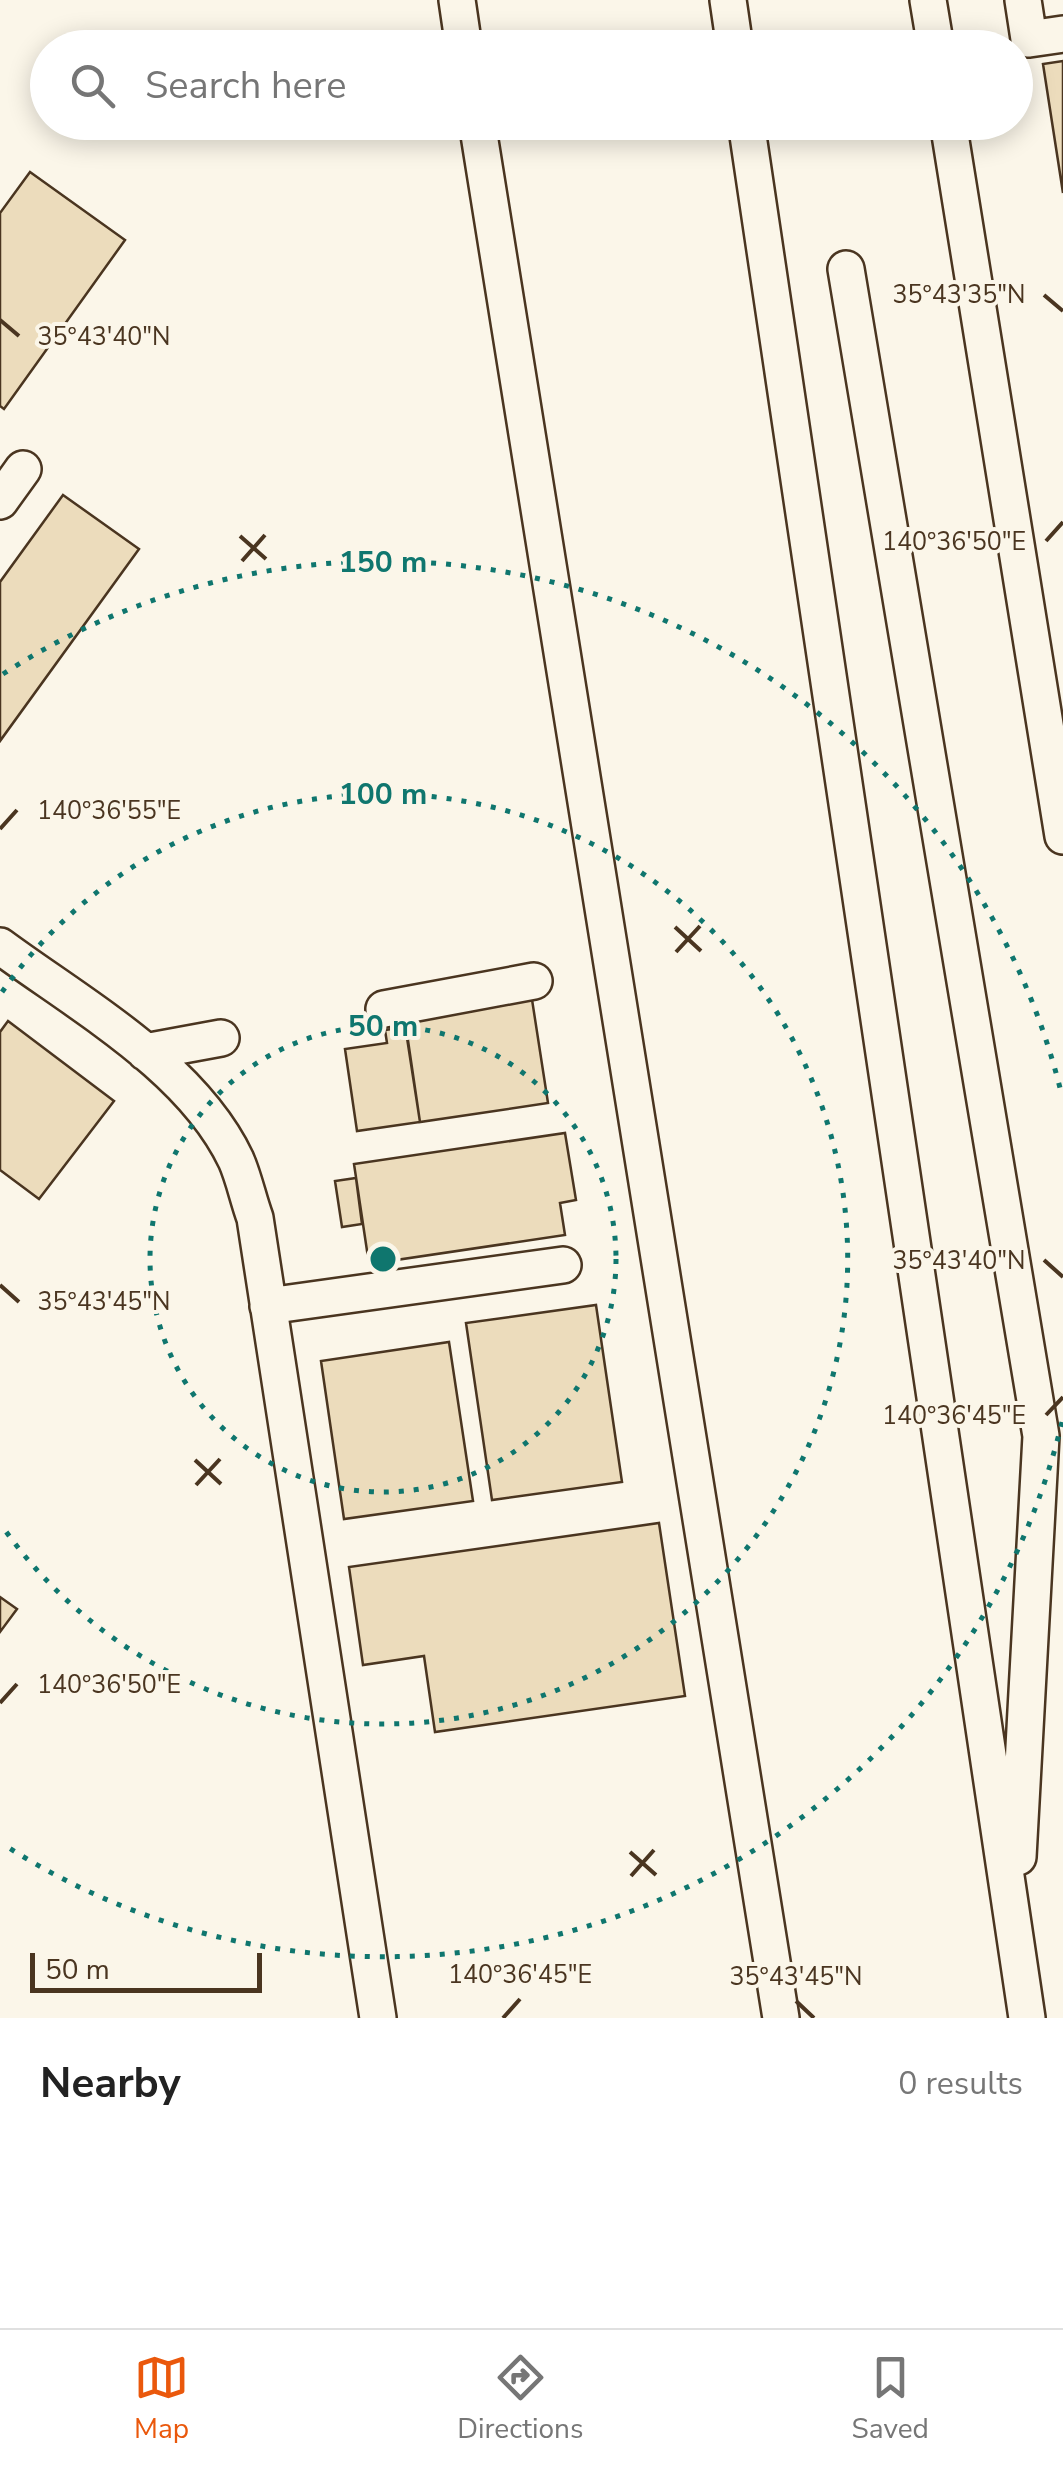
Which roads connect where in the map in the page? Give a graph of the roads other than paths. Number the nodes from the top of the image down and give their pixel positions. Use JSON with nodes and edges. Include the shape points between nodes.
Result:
{"nodes":[{"id":1,"x":457,"y":0,"type":"edge"},
{"id":2,"x":728,"y":0,"type":"edge"},
{"id":3,"x":928,"y":0,"type":"edge"},
{"id":4,"x":1024,"y":0,"type":"edge"},
{"id":5,"x":461,"y":30,"type":"edge"},
{"id":6,"x":733,"y":30,"type":"edge"},
{"id":7,"x":933,"y":30,"type":"edge"},
{"id":8,"x":1028,"y":30,"type":"edge"},
{"id":9,"x":1063,"y":34,"type":"edge"},
{"id":10,"x":1033,"y":38,"type":"edge"},
{"id":11,"x":480,"y":140,"type":"edge"},
{"id":12,"x":749,"y":140,"type":"edge"},
{"id":13,"x":951,"y":140,"type":"edge"},
{"id":14,"x":846,"y":269,"type":"dead end"},
{"id":15,"x":23,"y":469,"type":"dead end"},
{"id":16,"x":0,"y":500,"type":"edge"},
{"id":17,"x":1063,"y":836,"type":"edge"},
{"id":18,"x":0,"y":946,"type":"edge"},
{"id":19,"x":534,"y":981,"type":"dead end"},
{"id":20,"x":384,"y":1008,"type":"dead end"},
{"id":21,"x":221,"y":1038,"type":"dead end"},
{"id":22,"x":145,"y":1052,"type":"junction"},
{"id":23,"x":563,"y":1266,"type":"dead end"},
{"id":24,"x":268,"y":1306,"type":"junction"},
{"id":25,"x":1014,"y":1932,"type":"junction"},
{"id":26,"x":378,"y":2018,"type":"edge"},
{"id":27,"x":782,"y":2018,"type":"edge"},
{"id":28,"x":1026,"y":2018,"type":"edge"}],
"edges":[{"from":1,"to":5,"type":"street"},
{"from":2,"to":6,"type":"street"},
{"from":3,"to":7,"type":"street"},
{"from":4,"to":8,"type":"street"},
{"from":9,"to":10,"type":"street"},
{"from":11,"to":27,"type":"street"},
{"from":12,"to":25,"type":"street"},
{"from":13,"to":17,"type":"street"},
{"from":14,"to":25,"type":"street","via":[[1041,1436]]},
{"from":15,"to":16,"type":"street"},
{"from":18,"to":22,"type":"street"},
{"from":19,"to":20,"type":"street"},
{"from":21,"to":22,"type":"street"},
{"from":22,"to":24,"type":"street","via":[[206,1112],[236,1160],[254,1218]]},
{"from":23,"to":24,"type":"street"},
{"from":24,"to":26,"type":"street"},
{"from":25,"to":28,"type":"street"}]}
